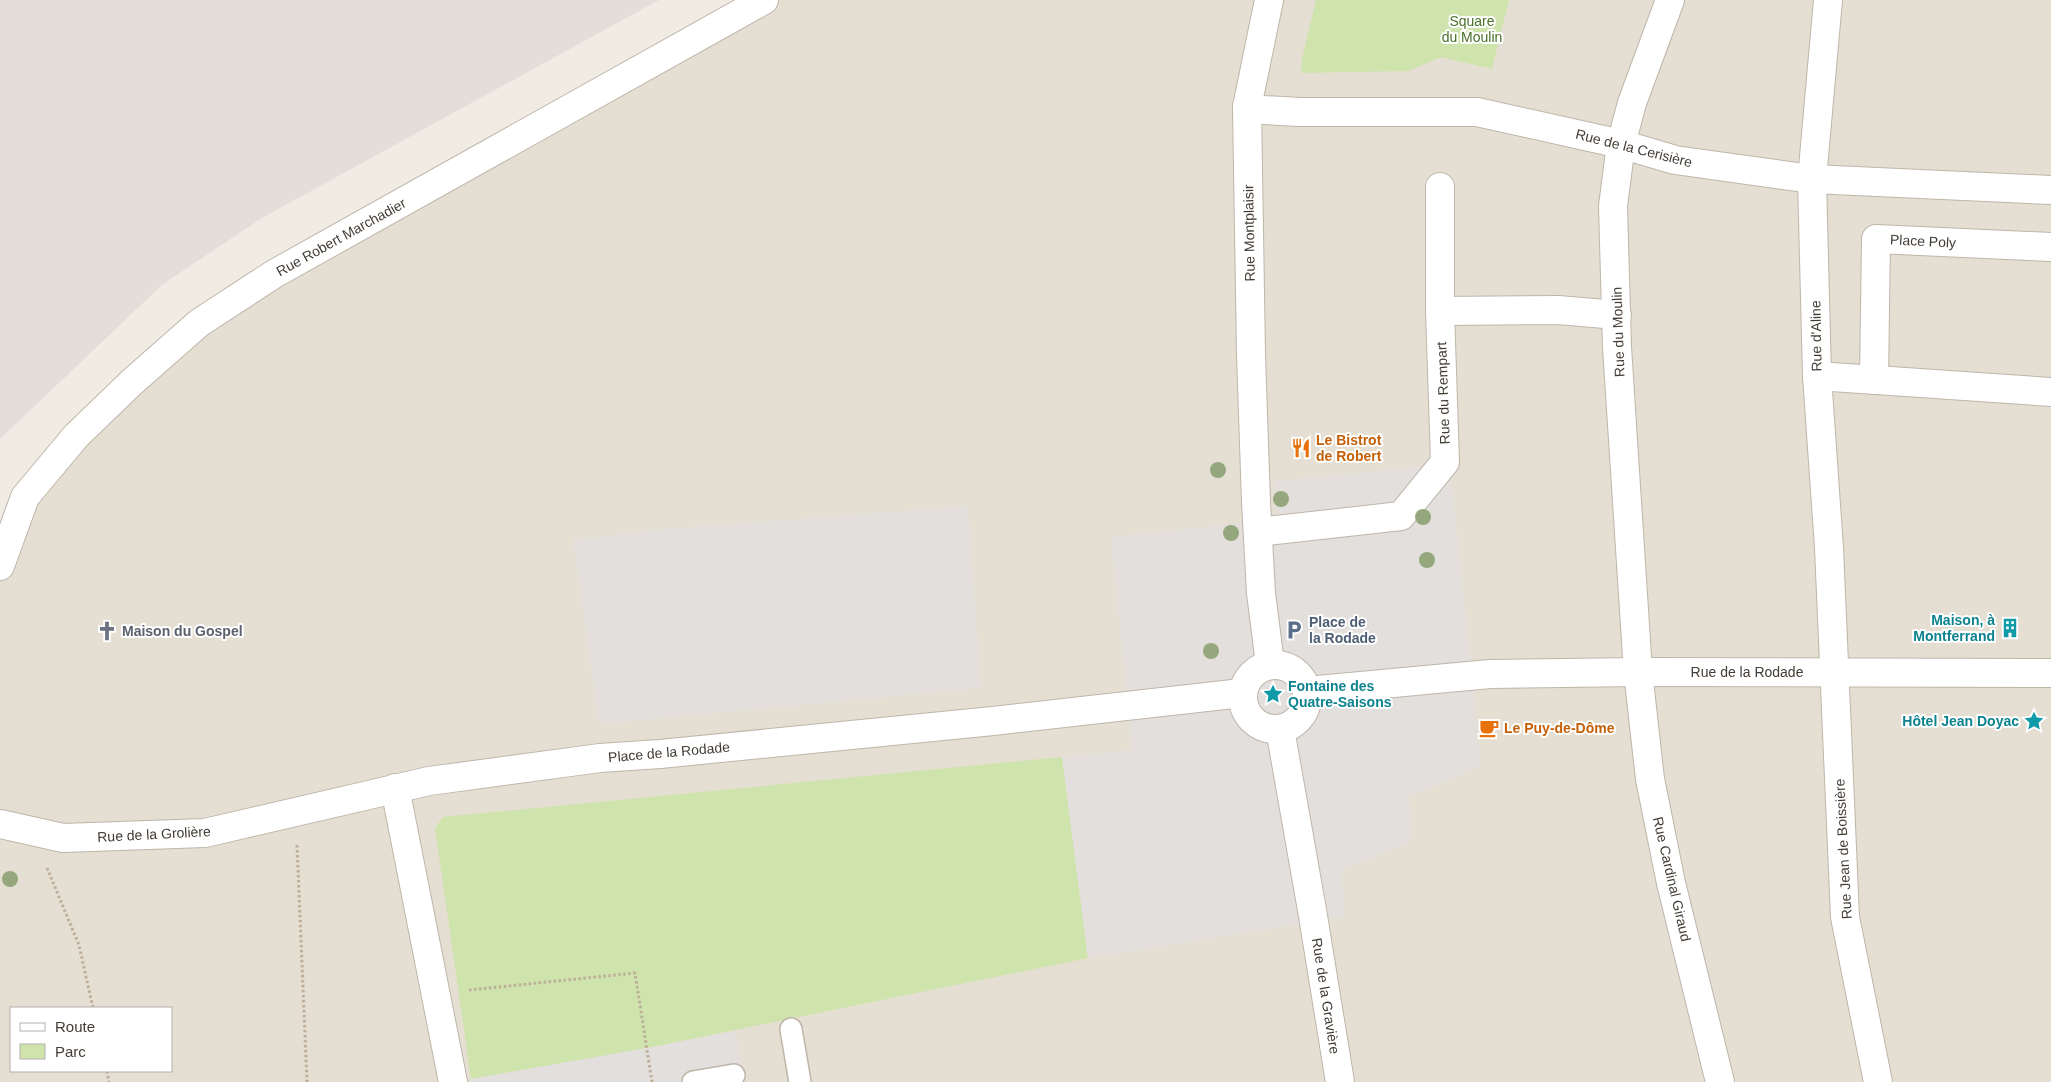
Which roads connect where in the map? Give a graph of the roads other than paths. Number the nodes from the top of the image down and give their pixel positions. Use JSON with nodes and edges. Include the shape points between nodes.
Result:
{"nodes":[{"id":1,"x":764,"y":0,"type":"edge"},
{"id":2,"x":1269,"y":0,"type":"edge"},
{"id":3,"x":1670,"y":0,"type":"edge"},
{"id":4,"x":1828,"y":0,"type":"edge"},
{"id":5,"x":1248,"y":107,"type":"junction"},
{"id":6,"x":1620,"y":144,"type":"junction"},
{"id":7,"x":1812,"y":178,"type":"junction"},
{"id":8,"x":1440,"y":187,"type":"dead end"},
{"id":9,"x":2051,"y":190,"type":"edge"},
{"id":10,"x":2051,"y":247,"type":"edge"},
{"id":11,"x":1440,"y":311,"type":"junction"},
{"id":12,"x":1617,"y":315,"type":"junction"},
{"id":13,"x":1817,"y":376,"type":"junction"},
{"id":14,"x":1874,"y":380,"type":"junction"},
{"id":15,"x":2051,"y":392,"type":"edge"},
{"id":16,"x":1258,"y":532,"type":"junction"},
{"id":17,"x":0,"y":566,"type":"edge"},
{"id":18,"x":1270,"y":664,"type":"junction"},
{"id":19,"x":1638,"y":672,"type":"junction"},
{"id":20,"x":1835,"y":672,"type":"junction"},
{"id":21,"x":2051,"y":673,"type":"edge"},
{"id":22,"x":1307,"y":692,"type":"junction"},
{"id":23,"x":1242,"y":693,"type":"junction"},
{"id":24,"x":1280,"y":729,"type":"junction"},
{"id":25,"x":395,"y":788,"type":"junction"},
{"id":26,"x":0,"y":824,"type":"edge"},
{"id":27,"x":791,"y":1029,"type":"dead end"},
{"id":28,"x":734,"y":1075,"type":"dead end"},
{"id":29,"x":453,"y":1082,"type":"edge"},
{"id":30,"x":693,"y":1082,"type":"edge"},
{"id":31,"x":800,"y":1082,"type":"edge"},
{"id":32,"x":1340,"y":1082,"type":"edge"},
{"id":33,"x":1720,"y":1082,"type":"edge"},
{"id":34,"x":1878,"y":1082,"type":"edge"}],
"edges":[{"from":1,"to":17,"type":"street","name":"Rue Robert Marchadier","via":[[274,274],[199,323],[76,436],[25,497]]},
{"from":2,"to":5,"type":"street","name":"Rue Montplaisir"},
{"from":3,"to":6,"type":"street","name":"Rue du Moulin"},
{"from":4,"to":7,"type":"street","name":"Rue d'Aline"},
{"from":5,"to":6,"type":"street","name":"Rue de la Cerisière","via":[[1300,112],[1477,112]]},
{"from":5,"to":16,"type":"street","name":"Rue Montplaisir","via":[[1251,356]]},
{"from":6,"to":7,"type":"street","name":"Rue de la Cerisière","via":[[1675,160]]},
{"from":6,"to":12,"type":"street","name":"Rue du Moulin","via":[[1613,206]]},
{"from":7,"to":9,"type":"street","name":"Rue de la Cerisière"},
{"from":7,"to":13,"type":"street","name":"Rue d'Aline"},
{"from":8,"to":11,"type":"street","name":"Rue du Rempart"},
{"from":10,"to":14,"type":"street","name":"Place Poly","via":[[1876,239]]},
{"from":11,"to":12,"type":"street","via":[[1558,310]]},
{"from":11,"to":16,"type":"street","name":"Rue du Rempart","via":[[1445,462],[1401,516]]},
{"from":12,"to":19,"type":"street","name":"Rue du Moulin"},
{"from":13,"to":14,"type":"street"},
{"from":13,"to":20,"type":"street","name":"Rue d'Aline"},
{"from":14,"to":15,"type":"street"},
{"from":16,"to":18,"type":"street","via":[[1261,593]]},
{"from":18,"to":22,"type":"street","via":[[1287,666],[1300,676]]},
{"from":18,"to":23,"type":"street","via":[[1251,674]]},
{"from":19,"to":20,"type":"street","name":"Rue de la Rodade"},
{"from":19,"to":22,"type":"street","name":"Rue de la Rodade","via":[[1490,674]]},
{"from":19,"to":33,"type":"street","name":"Rue Cardinal Giraud","via":[[1650,779],[1671,882]]},
{"from":20,"to":21,"type":"street","name":"Rue de la Rodade"},
{"from":20,"to":34,"type":"street","name":"Rue Jean de Boissière","via":[[1845,917]]},
{"from":22,"to":24,"type":"street","via":[[1305,708],[1295,722]]},
{"from":23,"to":24,"type":"street","via":[[1244,708],[1252,720],[1265,728]]},
{"from":23,"to":25,"type":"street","name":"Place de la Rodade","via":[[993,721],[600,758]]},
{"from":24,"to":32,"type":"street","name":"Rue de la Gravière"},
{"from":25,"to":26,"type":"street","name":"Rue de la Grolière","via":[[205,833],[63,838]]},
{"from":25,"to":29,"type":"street"},
{"from":27,"to":31,"type":"lane"},
{"from":28,"to":30,"type":"lane"}]}
